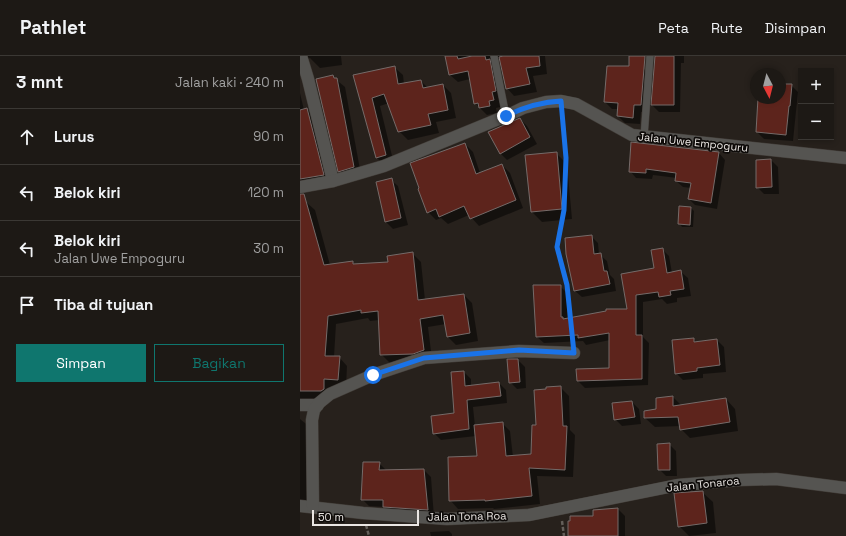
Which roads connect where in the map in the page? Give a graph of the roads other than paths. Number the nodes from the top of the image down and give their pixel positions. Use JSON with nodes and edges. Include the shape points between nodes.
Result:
{"nodes":[{"id":1,"x":301,"y":56,"type":"edge"},
{"id":2,"x":494,"y":56,"type":"edge"},
{"id":3,"x":650,"y":56,"type":"edge"},
{"id":4,"x":506,"y":116,"type":"junction"},
{"id":5,"x":644,"y":137,"type":"junction"},
{"id":6,"x":846,"y":158,"type":"edge"},
{"id":7,"x":333,"y":181,"type":"junction"},
{"id":8,"x":300,"y":187,"type":"edge"},
{"id":9,"x":574,"y":353,"type":"road end"},
{"id":10,"x":300,"y":405,"type":"edge"},
{"id":11,"x":318,"y":405,"type":"junction"},
{"id":12,"x":846,"y":488,"type":"edge"},
{"id":13,"x":300,"y":506,"type":"edge"},
{"id":14,"x":313,"y":507,"type":"junction"},
{"id":15,"x":562,"y":508,"type":"joint"}],
"edges":[{"from":1,"to":7,"type":"street"},
{"from":2,"to":4,"type":"lane"},
{"from":3,"to":5,"type":"lane"},
{"from":4,"to":5,"type":"street","name":"Jalan Uwe Empoguru","via":[[523,108],[561,101],[576,104],[632,135]]},
{"from":4,"to":7,"type":"street","name":"Jalan Uwe Empoguru","via":[[384,166]]},
{"from":5,"to":6,"type":"street","name":"Jalan Uwe Empoguru"},
{"from":7,"to":8,"type":"street","name":"Jalan Uwe Empoguru"},
{"from":9,"to":11,"type":"street","via":[[519,350],[424,358],[373,375],[330,394]]},
{"from":10,"to":11,"type":"street"},
{"from":11,"to":14,"type":"street","via":[[314,410],[311,430]]},
{"from":12,"to":15,"type":"street","name":"Jalan Tonaroa","via":[[776,479],[740,480],[678,485]]},
{"from":13,"to":14,"type":"street","name":"Jalan Tona Roa"},
{"from":14,"to":15,"type":"street","name":"Jalan Tona Roa","via":[[447,519],[529,515]]}]}
